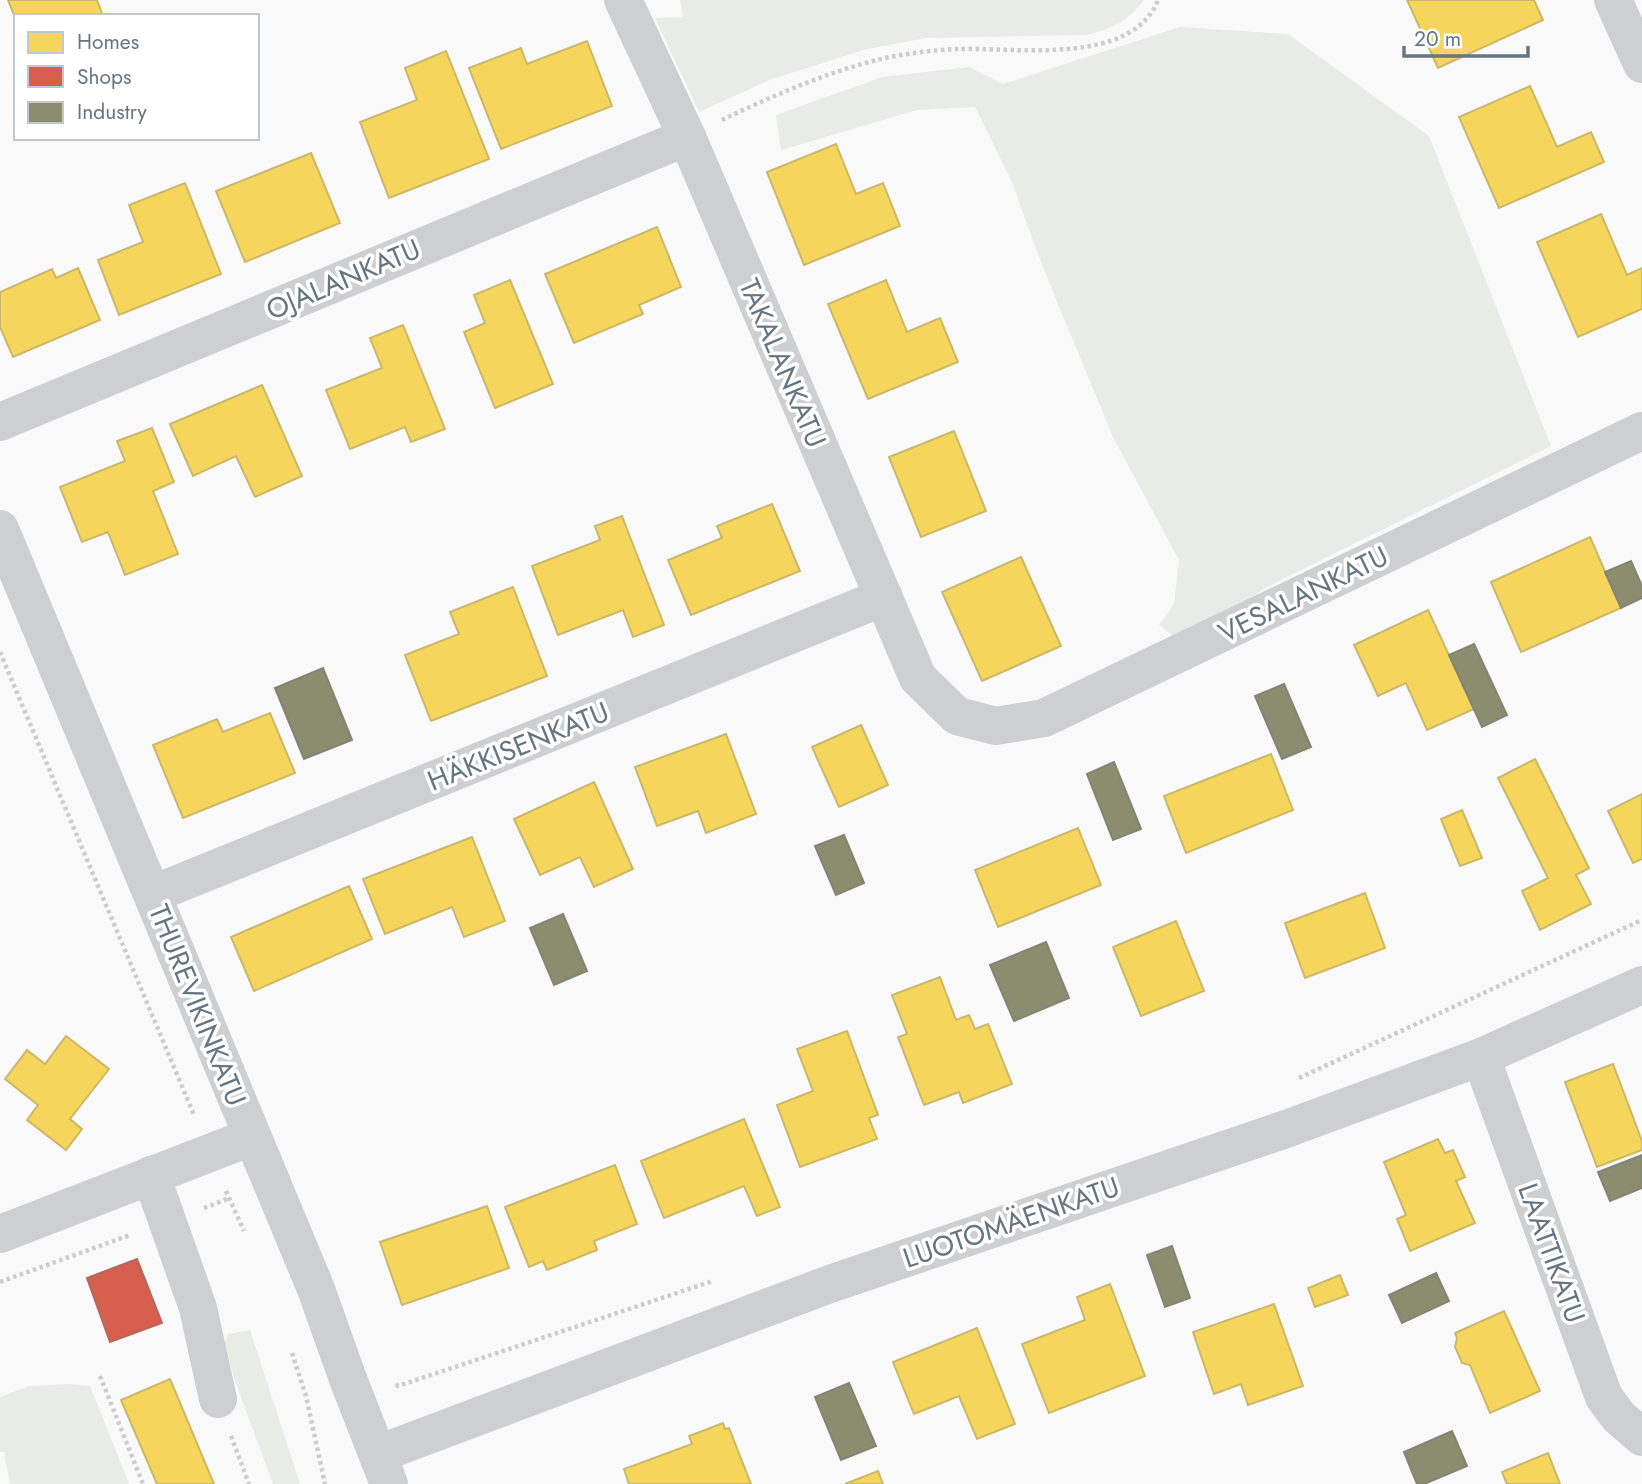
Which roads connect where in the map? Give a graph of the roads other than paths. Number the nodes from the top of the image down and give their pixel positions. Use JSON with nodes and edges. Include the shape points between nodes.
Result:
{"nodes":[{"id":1,"x":623,"y":0,"type":"edge"},
{"id":2,"x":1613,"y":0,"type":"edge"},
{"id":3,"x":1642,"y":65,"type":"edge"},
{"id":4,"x":687,"y":137,"type":"junction"},
{"id":5,"x":0,"y":422,"type":"edge"},
{"id":6,"x":1642,"y":431,"type":"edge"},
{"id":7,"x":0,"y":529,"type":"edge"},
{"id":8,"x":884,"y":597,"type":"junction"},
{"id":9,"x":957,"y":716,"type":"joint"},
{"id":10,"x":153,"y":894,"type":"junction"},
{"id":11,"x":1642,"y":985,"type":"edge"},
{"id":12,"x":1481,"y":1057,"type":"junction"},
{"id":13,"x":251,"y":1137,"type":"junction"},
{"id":14,"x":151,"y":1175,"type":"junction"},
{"id":15,"x":0,"y":1234,"type":"edge"},
{"id":16,"x":218,"y":1399,"type":"road end"},
{"id":17,"x":1642,"y":1437,"type":"edge"},
{"id":18,"x":383,"y":1469,"type":"edge"}],
"edges":[{"from":1,"to":4,"type":"street","name":"TAKALANKATU"},
{"from":2,"to":3,"type":"street"},
{"from":4,"to":5,"type":"street","name":"OJALANKATU"},
{"from":4,"to":8,"type":"street","name":"TAKALANKATU"},
{"from":6,"to":9,"type":"street","name":"VESALANKATU","via":[[1044,718],[996,726]]},
{"from":7,"to":10,"type":"street","name":"THUREVIKINKATU"},
{"from":8,"to":9,"type":"street","name":"TAKALANKATU","via":[[918,678]]},
{"from":8,"to":10,"type":"street","name":"HÄKKISENKATU"},
{"from":10,"to":13,"type":"street","name":"THUREVIKINKATU"},
{"from":11,"to":12,"type":"street","name":"LUOTOMÄENKATU"},
{"from":12,"to":17,"type":"street","name":"LAATTIKATU","via":[[1604,1397]]},
{"from":12,"to":18,"type":"street","name":"LUOTOMÄENKATU","via":[[1286,1129],[830,1284]]},
{"from":13,"to":14,"type":"street"},
{"from":13,"to":18,"type":"street","name":"THUREVIKINKATU","via":[[316,1289]]},
{"from":14,"to":15,"type":"street"},
{"from":14,"to":16,"type":"street","via":[[198,1308]]}]}
